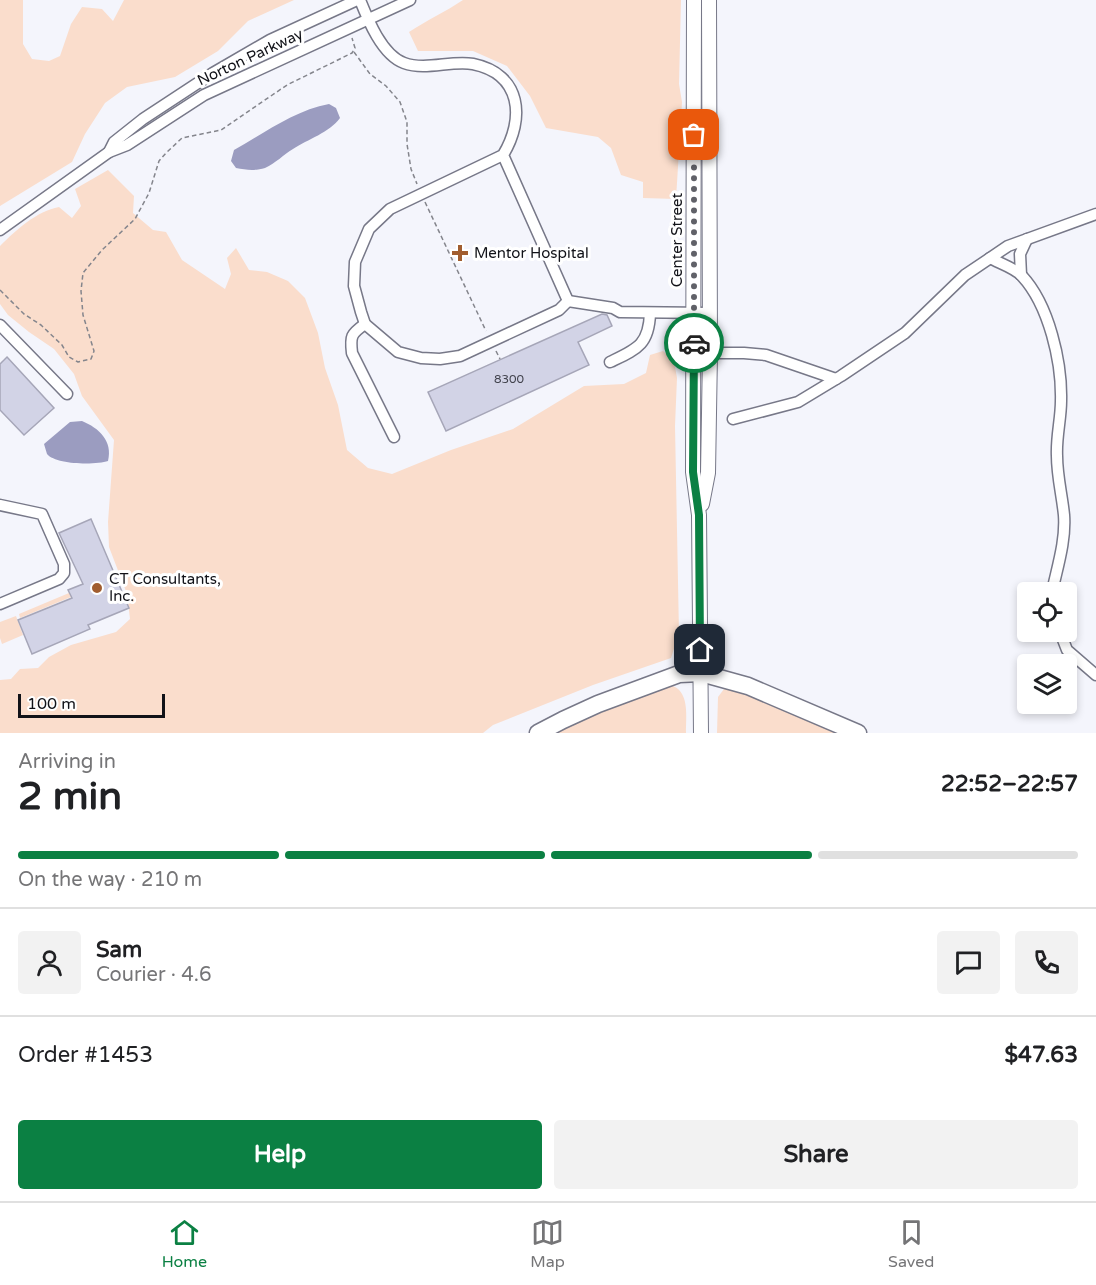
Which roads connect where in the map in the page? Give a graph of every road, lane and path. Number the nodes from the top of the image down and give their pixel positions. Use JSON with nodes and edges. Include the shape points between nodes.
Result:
{"nodes":[{"id":1,"x":358,"y":0,"type":"edge"},
{"id":2,"x":410,"y":0,"type":"edge"},
{"id":3,"x":694,"y":0,"type":"edge"},
{"id":4,"x":709,"y":0,"type":"edge"},
{"id":5,"x":367,"y":19,"type":"junction"},
{"id":6,"x":348,"y":28,"type":"junction"},
{"id":7,"x":109,"y":152,"type":"junction"},
{"id":8,"x":503,"y":155,"type":"junction"},
{"id":9,"x":1096,"y":214,"type":"edge"},
{"id":10,"x":0,"y":230,"type":"edge"},
{"id":11,"x":1027,"y":239,"type":"junction"},
{"id":12,"x":990,"y":258,"type":"junction"},
{"id":13,"x":1021,"y":275,"type":"junction"},
{"id":14,"x":0,"y":290,"type":"edge"},
{"id":15,"x":568,"y":301,"type":"junction"},
{"id":16,"x":650,"y":312,"type":"junction"},
{"id":17,"x":694,"y":313,"type":"junction"},
{"id":18,"x":710,"y":313,"type":"junction"},
{"id":19,"x":365,"y":324,"type":"junction"},
{"id":20,"x":1,"y":328,"type":"edge"},
{"id":21,"x":694,"y":353,"type":"junction"},
{"id":22,"x":710,"y":353,"type":"junction"},
{"id":23,"x":610,"y":362,"type":"dead end"},
{"id":24,"x":836,"y":379,"type":"junction"},
{"id":25,"x":67,"y":394,"type":"dead end"},
{"id":26,"x":733,"y":419,"type":"dead end"},
{"id":27,"x":394,"y":437,"type":"dead end"},
{"id":28,"x":0,"y":505,"type":"edge"},
{"id":29,"x":699,"y":515,"type":"junction"},
{"id":30,"x":1054,"y":582,"type":"edge"},
{"id":31,"x":0,"y":604,"type":"edge"},
{"id":32,"x":1064,"y":642,"type":"edge"},
{"id":33,"x":701,"y":673,"type":"junction"},
{"id":34,"x":1096,"y":675,"type":"edge"},
{"id":35,"x":538,"y":733,"type":"edge"},
{"id":36,"x":701,"y":733,"type":"edge"},
{"id":37,"x":858,"y":733,"type":"edge"}],
"edges":[{"from":1,"to":5,"type":"street"},
{"from":1,"to":7,"type":"street","name":"Norton Parkway","via":[[270,40],[213,73],[136,125],[114,142]]},
{"from":2,"to":5,"type":"street","name":"Norton Parkway"},
{"from":3,"to":17,"type":"main road","name":"Center Street"},
{"from":4,"to":18,"type":"main road","name":"Center Street"},
{"from":5,"to":6,"type":"street","name":"Norton Parkway"},
{"from":5,"to":8,"type":"street","via":[[382,45],[404,63],[472,64],[504,80],[514,95],[516,115],[515,133]]},
{"from":6,"to":7,"type":"street","name":"Norton Parkway","via":[[204,95],[127,145]]},
{"from":6,"to":14,"type":"path","via":[[355,48],[352,53],[287,85],[221,130],[182,138],[159,161],[135,219],[83,273],[83,315],[94,351],[91,358],[78,362],[69,357],[62,345]]},
{"from":7,"to":10,"type":"street","name":"Norton Parkway"},
{"from":8,"to":15,"type":"street"},
{"from":8,"to":19,"type":"street","via":[[390,209],[369,229],[355,262],[354,286]]},
{"from":9,"to":11,"type":"street"},
{"from":11,"to":12,"type":"street"},
{"from":11,"to":13,"type":"street","via":[[1020,254]]},
{"from":12,"to":13,"type":"street"},
{"from":12,"to":24,"type":"street","via":[[965,275],[905,333]]},
{"from":13,"to":30,"type":"street","via":[[1040,303],[1059,371],[1057,459],[1064,516]]},
{"from":15,"to":16,"type":"street","via":[[620,312]]},
{"from":15,"to":19,"type":"street","via":[[559,310],[460,356],[440,359],[398,351]]},
{"from":16,"to":17,"type":"street"},
{"from":16,"to":23,"type":"street","via":[[650,327],[640,346]]},
{"from":17,"to":18,"type":"street"},
{"from":17,"to":21,"type":"main road","name":"Center Street"},
{"from":18,"to":22,"type":"main road","name":"Center Street"},
{"from":19,"to":27,"type":"street","via":[[353,333],[352,353]]},
{"from":20,"to":25,"type":"street"},
{"from":21,"to":22,"type":"street"},
{"from":21,"to":29,"type":"main road","name":"Center Street","via":[[693,472]]},
{"from":22,"to":24,"type":"street","via":[[766,355]]},
{"from":22,"to":29,"type":"main road","name":"Center Street","via":[[708,473]]},
{"from":24,"to":26,"type":"street","via":[[798,402]]},
{"from":28,"to":31,"type":"street","via":[[42,514],[64,564],[64,573],[59,579]]},
{"from":29,"to":33,"type":"main road","name":"Center Street"},
{"from":32,"to":34,"type":"street","via":[[1067,650]]},
{"from":33,"to":35,"type":"highway","via":[[679,674],[608,700]]},
{"from":33,"to":36,"type":"main road","name":"Center Street"},
{"from":33,"to":37,"type":"highway","via":[[748,686]]}]}
